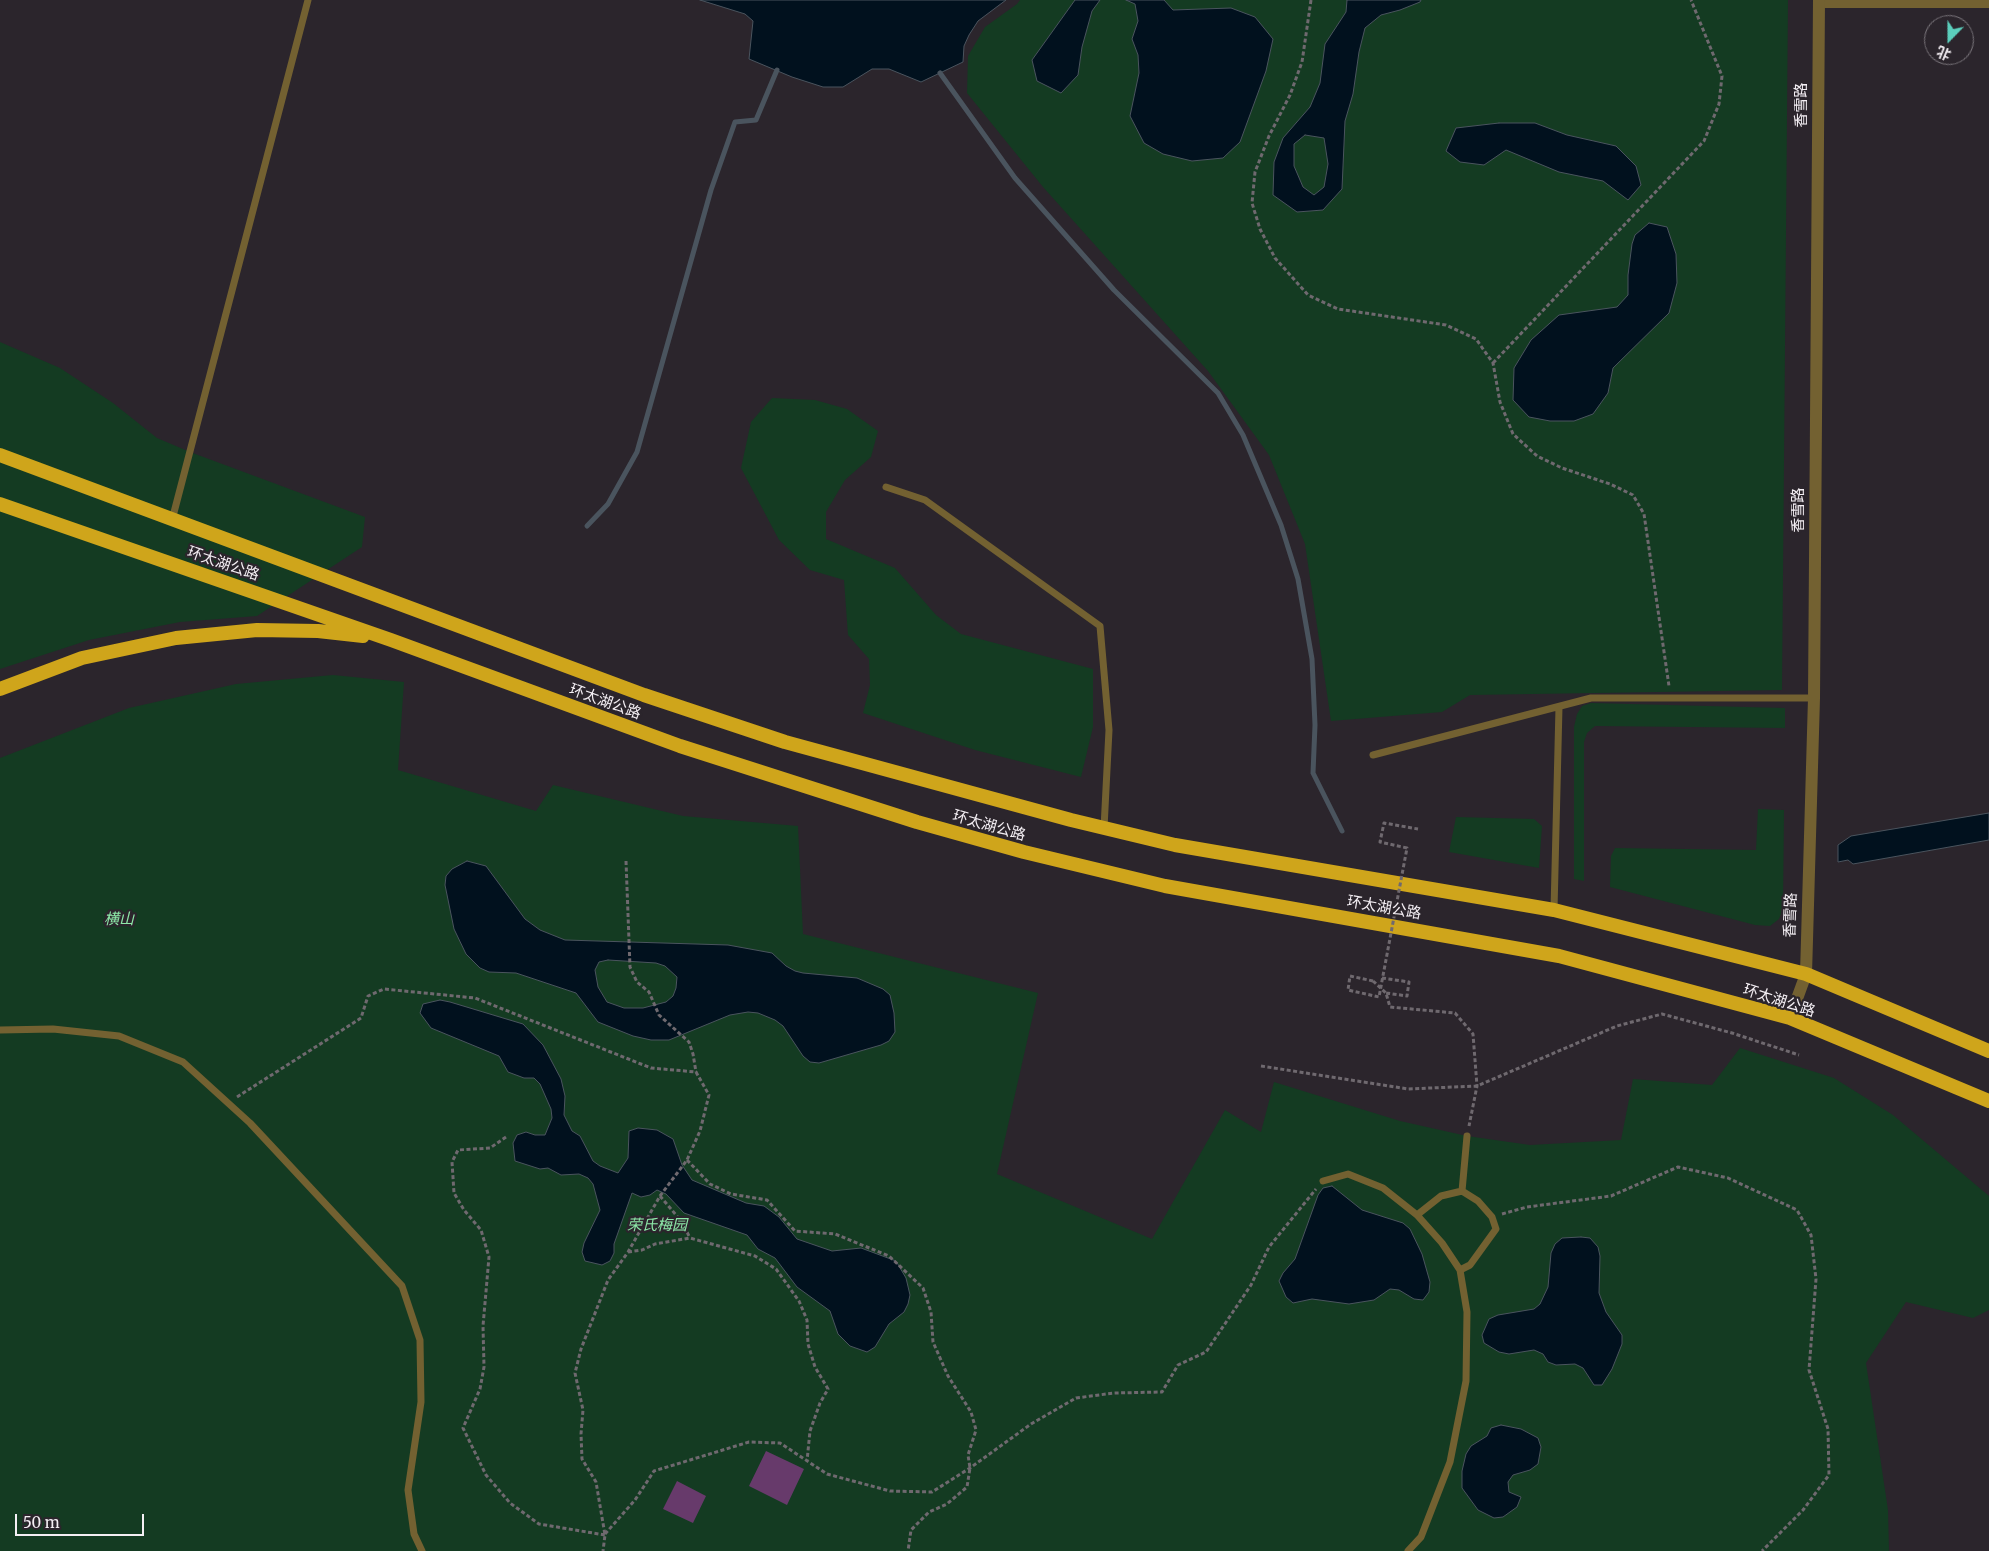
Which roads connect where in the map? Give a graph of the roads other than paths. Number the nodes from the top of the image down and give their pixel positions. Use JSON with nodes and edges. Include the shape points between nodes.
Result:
{"nodes":[{"id":1,"x":308,"y":0,"type":"edge"},
{"id":2,"x":1819,"y":1,"type":"edge"},
{"id":3,"x":1989,"y":2,"type":"edge"},
{"id":4,"x":0,"y":445,"type":"edge"},
{"id":5,"x":0,"y":454,"type":"edge"},
{"id":6,"x":54,"y":476,"type":"junction"},
{"id":7,"x":886,"y":487,"type":"dead end"},
{"id":8,"x":0,"y":504,"type":"edge"},
{"id":9,"x":172,"y":520,"type":"junction"},
{"id":10,"x":391,"y":640,"type":"junction"},
{"id":11,"x":0,"y":689,"type":"edge"},
{"id":12,"x":1814,"y":698,"type":"junction"},
{"id":13,"x":1559,"y":706,"type":"junction"},
{"id":14,"x":1373,"y":755,"type":"dead end"},
{"id":15,"x":1104,"y":828,"type":"junction"},
{"id":16,"x":1554,"y":910,"type":"junction"},
{"id":17,"x":1806,"y":974,"type":"junction"},
{"id":18,"x":1790,"y":1018,"type":"junction"},
{"id":19,"x":0,"y":1030,"type":"edge"},
{"id":20,"x":1989,"y":1051,"type":"edge"},
{"id":21,"x":1989,"y":1101,"type":"edge"},
{"id":22,"x":1467,"y":1136,"type":"road end"},
{"id":23,"x":1323,"y":1181,"type":"road end"},
{"id":24,"x":1462,"y":1191,"type":"junction"},
{"id":25,"x":1417,"y":1215,"type":"junction"},
{"id":26,"x":1460,"y":1270,"type":"junction"},
{"id":27,"x":422,"y":1551,"type":"edge"},
{"id":28,"x":1408,"y":1551,"type":"edge"}],
"edges":[{"from":1,"to":9,"type":"lane"},
{"from":2,"to":3,"type":"street"},
{"from":2,"to":12,"type":"street","name":"香雪路"},
{"from":4,"to":6,"type":"highway"},
{"from":5,"to":6,"type":"highway"},
{"from":6,"to":9,"type":"highway","name":"环太湖公路"},
{"from":7,"to":15,"type":"lane","via":[[925,500],[1100,626],[1109,730]]},
{"from":8,"to":10,"type":"highway","name":"环太湖公路"},
{"from":9,"to":15,"type":"highway","name":"环太湖公路","via":[[663,701],[785,742]]},
{"from":10,"to":11,"type":"highway","via":[[318,631],[257,630],[176,638],[82,658]]},
{"from":10,"to":18,"type":"highway","name":"环太湖公路","via":[[680,746],[916,822],[1024,852],[1165,886],[1559,956]]},
{"from":12,"to":13,"type":"lane","via":[[1591,698]]},
{"from":12,"to":17,"type":"street","name":"香雪路"},
{"from":13,"to":14,"type":"lane"},
{"from":13,"to":16,"type":"lane"},
{"from":15,"to":16,"type":"highway","name":"环太湖公路","via":[[1175,845]]},
{"from":16,"to":17,"type":"highway","name":"环太湖公路"},
{"from":17,"to":18,"type":"street","name":"香雪路"},
{"from":17,"to":20,"type":"highway","name":"环太湖公路"},
{"from":18,"to":21,"type":"highway","name":"环太湖公路"},
{"from":19,"to":27,"type":"lane","via":[[53,1029],[119,1036],[183,1062],[250,1122],[402,1286],[420,1340],[421,1402],[408,1490],[414,1534]]},
{"from":22,"to":24,"type":"lane"},
{"from":23,"to":25,"type":"lane","via":[[1348,1174],[1383,1188]]},
{"from":24,"to":25,"type":"lane","via":[[1441,1196]]},
{"from":24,"to":26,"type":"lane","via":[[1478,1201],[1492,1217],[1496,1229],[1470,1265]]},
{"from":25,"to":26,"type":"lane"},
{"from":26,"to":28,"type":"lane","via":[[1467,1312],[1466,1380],[1450,1462],[1421,1537]]}]}
